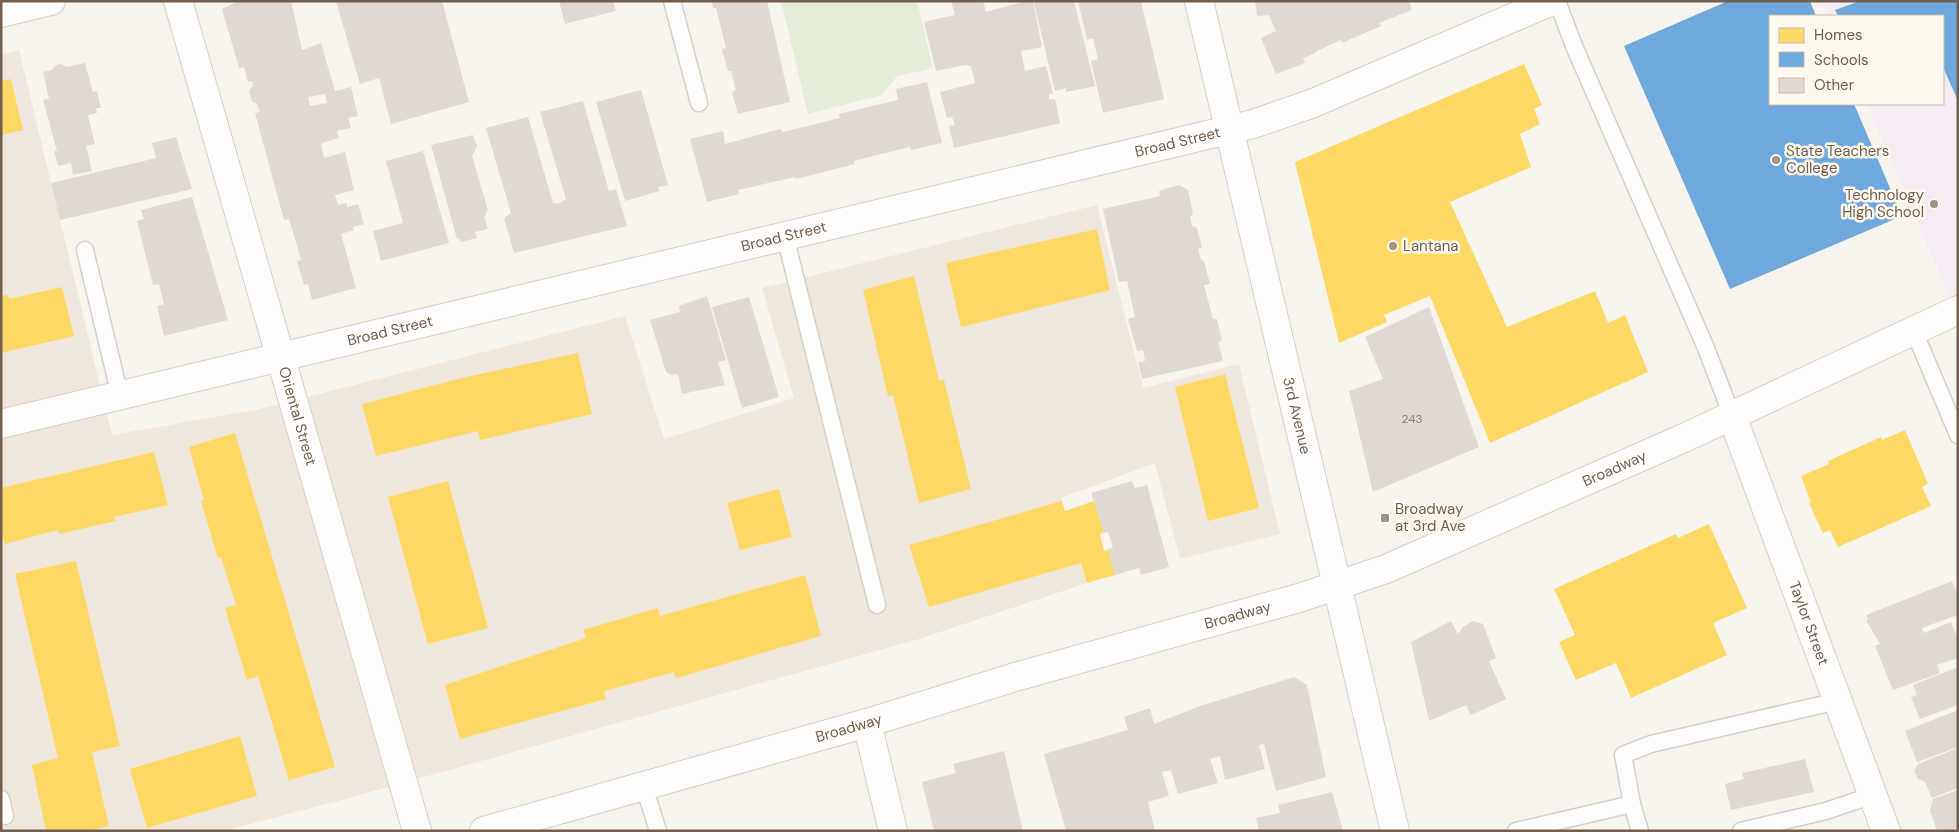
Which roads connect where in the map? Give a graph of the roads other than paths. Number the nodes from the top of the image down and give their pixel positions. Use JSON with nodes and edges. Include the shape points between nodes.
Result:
{"nodes":[{"id":1,"x":51,"y":1,"type":"edge"},
{"id":2,"x":178,"y":1,"type":"edge"},
{"id":3,"x":672,"y":1,"type":"edge"},
{"id":4,"x":1199,"y":1,"type":"edge"},
{"id":5,"x":1552,"y":1,"type":"edge"},
{"id":6,"x":1557,"y":1,"type":"edge"},
{"id":7,"x":1,"y":13,"type":"edge"},
{"id":8,"x":699,"y":103,"type":"dead end"},
{"id":9,"x":1229,"y":130,"type":"junction"},
{"id":10,"x":785,"y":236,"type":"junction"},
{"id":11,"x":85,"y":250,"type":"dead end"},
{"id":12,"x":1958,"y":310,"type":"edge"},
{"id":13,"x":1914,"y":331,"type":"junction"},
{"id":14,"x":281,"y":357,"type":"junction"},
{"id":15,"x":120,"y":396,"type":"junction"},
{"id":16,"x":1732,"y":416,"type":"junction"},
{"id":17,"x":1,"y":424,"type":"edge"},
{"id":18,"x":1958,"y":436,"type":"edge"},
{"id":19,"x":1337,"y":586,"type":"junction"},
{"id":20,"x":877,"y":606,"type":"dead end"},
{"id":21,"x":1838,"y":701,"type":"junction"},
{"id":22,"x":867,"y":723,"type":"junction"},
{"id":23,"x":644,"y":786,"type":"junction"},
{"id":24,"x":1873,"y":795,"type":"junction"},
{"id":25,"x":1,"y":799,"type":"edge"},
{"id":26,"x":1632,"y":804,"type":"junction"},
{"id":27,"x":5,"y":816,"type":"dead end"},
{"id":28,"x":532,"y":824,"type":"edge"},
{"id":29,"x":417,"y":831,"type":"edge"},
{"id":30,"x":484,"y":831,"type":"edge"},
{"id":31,"x":658,"y":831,"type":"edge"},
{"id":32,"x":893,"y":831,"type":"edge"},
{"id":33,"x":1396,"y":831,"type":"edge"},
{"id":34,"x":1516,"y":831,"type":"edge"},
{"id":35,"x":1640,"y":831,"type":"edge"},
{"id":36,"x":1741,"y":831,"type":"edge"},
{"id":37,"x":1886,"y":831,"type":"edge"}],
"edges":[{"from":1,"to":7,"type":"street"},
{"from":2,"to":14,"type":"street","name":"Oriental Street"},
{"from":3,"to":8,"type":"lane"},
{"from":4,"to":9,"type":"street","name":"3rd Avenue"},
{"from":5,"to":9,"type":"street","name":"Broad Street","via":[[1311,104]]},
{"from":6,"to":16,"type":"lane"},
{"from":9,"to":10,"type":"street","name":"Broad Street"},
{"from":9,"to":19,"type":"street","name":"3rd Avenue"},
{"from":10,"to":14,"type":"street","name":"Broad Street"},
{"from":10,"to":20,"type":"lane"},
{"from":11,"to":15,"type":"lane"},
{"from":12,"to":13,"type":"street","name":"Broadway"},
{"from":13,"to":16,"type":"street","name":"Broadway"},
{"from":13,"to":18,"type":"lane"},
{"from":14,"to":15,"type":"street","name":"Broad Street"},
{"from":14,"to":29,"type":"street","name":"Oriental Street"},
{"from":15,"to":17,"type":"street","name":"Broad Street"},
{"from":16,"to":19,"type":"street","name":"Broadway","via":[[1421,554]]},
{"from":16,"to":21,"type":"street","name":"Taylor Street"},
{"from":19,"to":22,"type":"street","name":"Broadway","via":[[1015,677]]},
{"from":19,"to":33,"type":"street","name":"3rd Avenue"},
{"from":21,"to":24,"type":"street","name":"Taylor Street"},
{"from":21,"to":26,"type":"lane","via":[[1651,744],[1624,755]]},
{"from":22,"to":23,"type":"street","name":"Broadway"},
{"from":22,"to":32,"type":"street"},
{"from":23,"to":28,"type":"street","name":"Broadway"},
{"from":23,"to":31,"type":"lane"},
{"from":24,"to":36,"type":"lane","via":[[1826,811]]},
{"from":24,"to":37,"type":"street","name":"Taylor Street"},
{"from":25,"to":27,"type":"lane"},
{"from":26,"to":34,"type":"lane"},
{"from":26,"to":35,"type":"lane"},
{"from":28,"to":30,"type":"street","name":"Broadway"}]}
